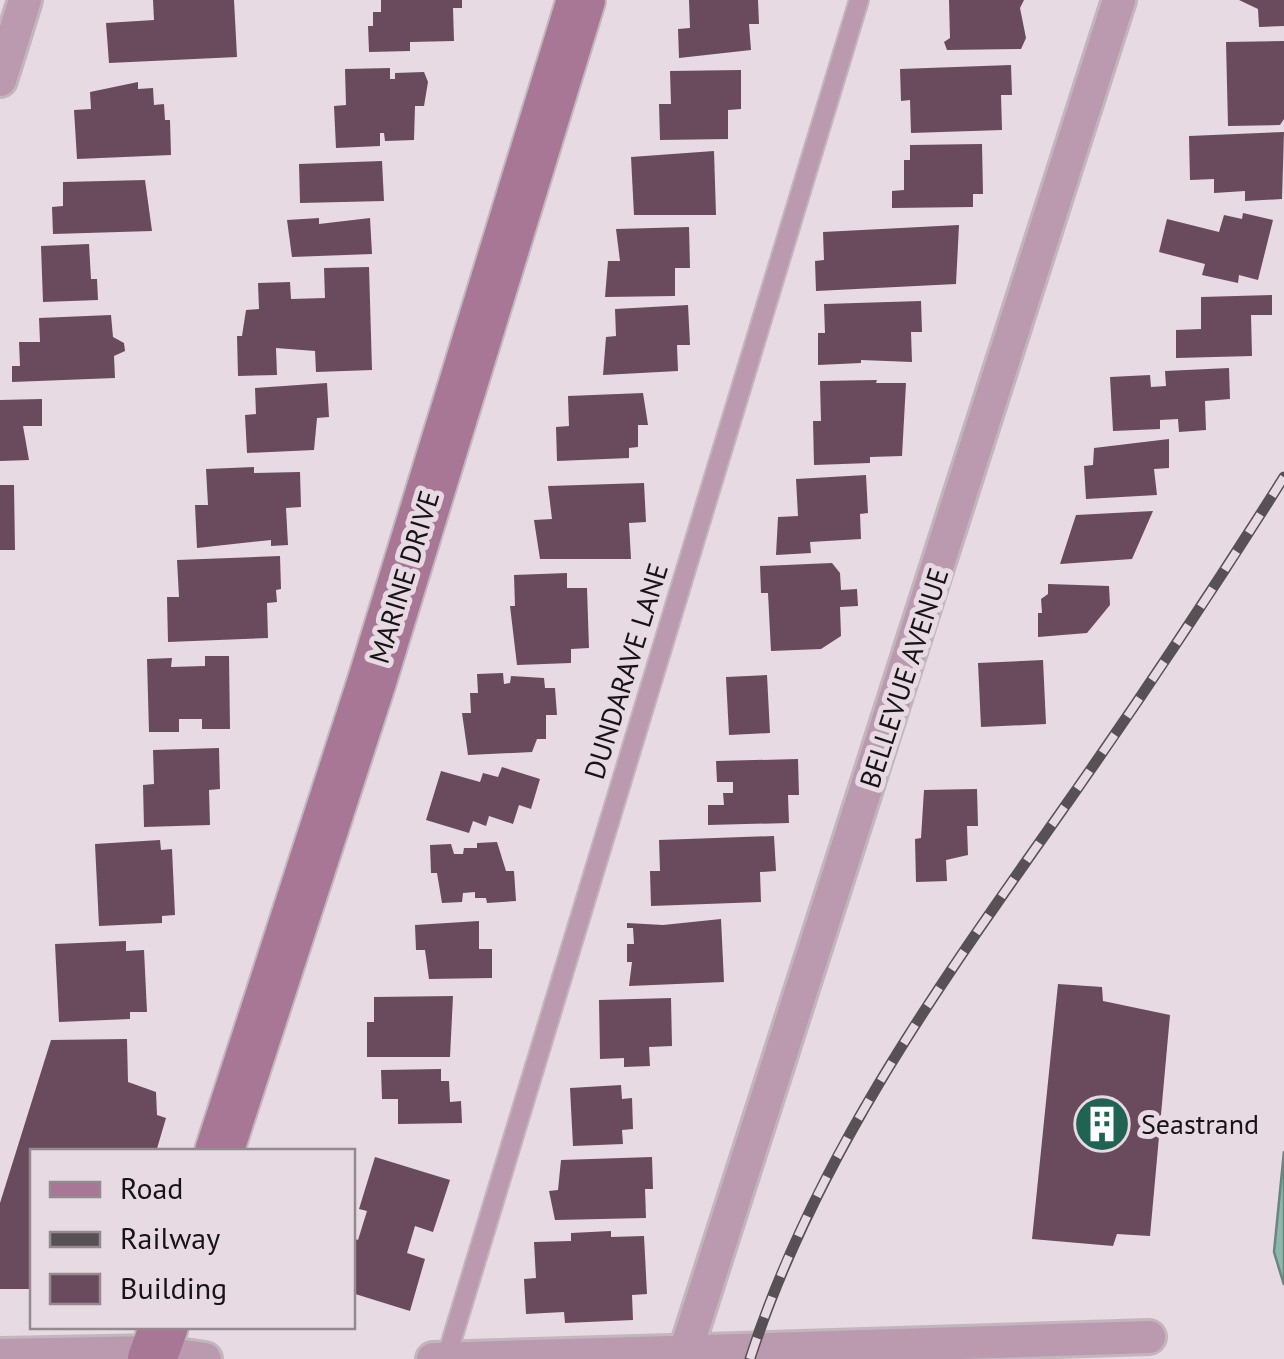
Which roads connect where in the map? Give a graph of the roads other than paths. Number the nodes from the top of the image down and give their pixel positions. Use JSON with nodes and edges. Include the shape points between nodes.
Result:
{"nodes":[{"id":1,"x":25,"y":0,"type":"edge"},
{"id":2,"x":582,"y":0,"type":"edge"},
{"id":3,"x":860,"y":0,"type":"edge"},
{"id":4,"x":1120,"y":0,"type":"edge"},
{"id":5,"x":0,"y":80,"type":"edge"},
{"id":6,"x":219,"y":1149,"type":"edge"},
{"id":7,"x":1148,"y":1337,"type":"dead end"},
{"id":8,"x":157,"y":1349,"type":"edge"},
{"id":9,"x":805,"y":1353,"type":"edge"},
{"id":10,"x":0,"y":1354,"type":"edge"},
{"id":11,"x":684,"y":1357,"type":"edge"},
{"id":12,"x":205,"y":1359,"type":"edge"},
{"id":13,"x":433,"y":1359,"type":"edge"},
{"id":14,"x":446,"y":1359,"type":"edge"}],
"edges":[{"from":1,"to":5,"type":"street"},
{"from":2,"to":6,"type":"main road","name":"MARINE DRIVE"},
{"from":3,"to":14,"type":"lane","name":"DUNDARAVE LANE"},
{"from":4,"to":11,"type":"street","name":"BELLEVUE AVENUE"},
{"from":7,"to":9,"type":"street"},
{"from":8,"to":10,"type":"street"},
{"from":8,"to":12,"type":"street"},
{"from":9,"to":11,"type":"street"},
{"from":11,"to":14,"type":"street"},
{"from":13,"to":14,"type":"street"}]}
